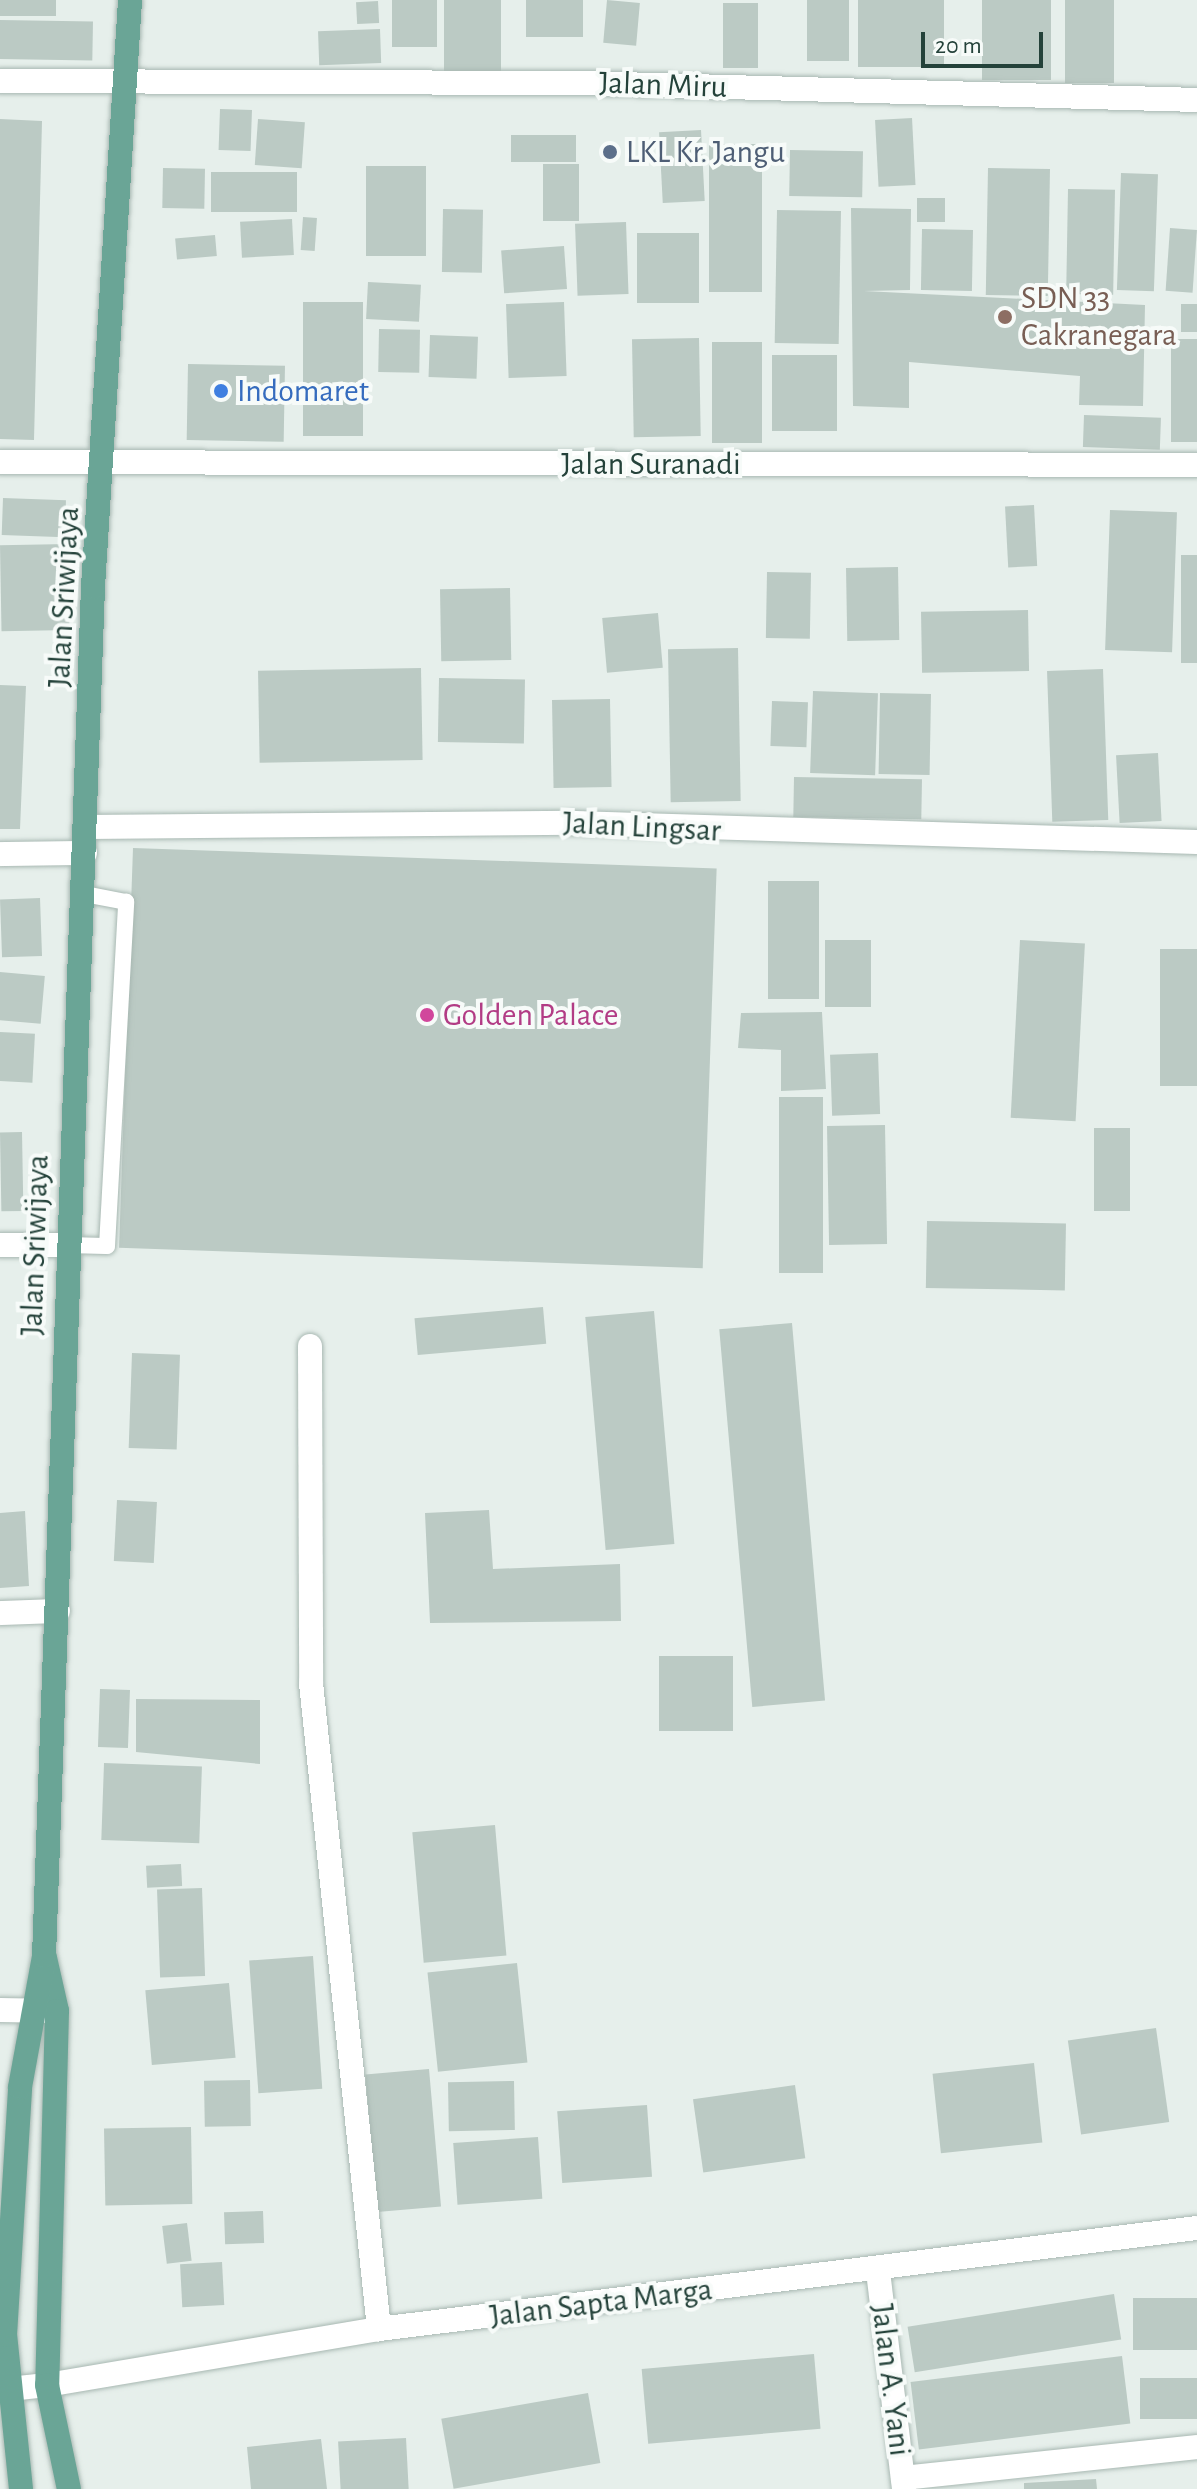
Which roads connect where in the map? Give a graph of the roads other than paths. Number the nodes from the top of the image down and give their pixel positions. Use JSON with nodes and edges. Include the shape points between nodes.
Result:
{"nodes":[{"id":1,"x":130,"y":0,"type":"edge"},
{"id":2,"x":0,"y":81,"type":"edge"},
{"id":3,"x":129,"y":84,"type":"junction"},
{"id":4,"x":1197,"y":100,"type":"edge"},
{"id":5,"x":0,"y":462,"type":"edge"},
{"id":6,"x":105,"y":464,"type":"junction"},
{"id":7,"x":1197,"y":465,"type":"edge"},
{"id":8,"x":86,"y":827,"type":"junction"},
{"id":9,"x":1197,"y":842,"type":"edge"},
{"id":10,"x":85,"y":853,"type":"junction"},
{"id":11,"x":0,"y":854,"type":"edge"},
{"id":12,"x":84,"y":894,"type":"junction"},
{"id":13,"x":0,"y":1245,"type":"edge"},
{"id":14,"x":66,"y":1245,"type":"junction"},
{"id":15,"x":310,"y":1346,"type":"dead end"},
{"id":16,"x":58,"y":1611,"type":"junction"},
{"id":17,"x":0,"y":1613,"type":"edge"},
{"id":18,"x":44,"y":1956,"type":"junction"},
{"id":19,"x":0,"y":2010,"type":"edge"},
{"id":20,"x":29,"y":2011,"type":"junction"},
{"id":21,"x":57,"y":2011,"type":"junction"},
{"id":22,"x":1197,"y":2228,"type":"edge"},
{"id":23,"x":878,"y":2271,"type":"junction"},
{"id":24,"x":379,"y":2329,"type":"junction"},
{"id":25,"x":47,"y":2385,"type":"junction"},
{"id":26,"x":4,"y":2390,"type":"edge"},
{"id":27,"x":1197,"y":2447,"type":"edge"},
{"id":28,"x":904,"y":2484,"type":"edge"},
{"id":29,"x":21,"y":2489,"type":"edge"},
{"id":30,"x":69,"y":2489,"type":"edge"}],
"edges":[{"from":1,"to":3,"type":"main road","name":"Jalan Sriwijaya"},
{"from":2,"to":3,"type":"street","name":"Jalan Miru"},
{"from":3,"to":4,"type":"street","name":"Jalan Miru","via":[[507,82]]},
{"from":3,"to":6,"type":"main road","name":"Jalan Sriwijaya"},
{"from":5,"to":6,"type":"street","name":"Jalan Suranadi"},
{"from":6,"to":7,"type":"street","name":"Jalan Suranadi"},
{"from":6,"to":8,"type":"main road","name":"Jalan Sriwijaya","via":[[93,587]]},
{"from":8,"to":9,"type":"street","name":"Jalan Lingsar","via":[[574,823]]},
{"from":8,"to":10,"type":"main road","name":"Jalan Sriwijaya"},
{"from":10,"to":11,"type":"street"},
{"from":10,"to":12,"type":"main road","name":"Jalan Sriwijaya"},
{"from":12,"to":14,"type":"main road","name":"Jalan Sriwijaya"},
{"from":12,"to":14,"type":"lane","via":[[126,902],[107,1246]]},
{"from":13,"to":14,"type":"street"},
{"from":14,"to":16,"type":"main road","name":"Jalan Sriwijaya"},
{"from":15,"to":24,"type":"street","via":[[311,1683]]},
{"from":16,"to":17,"type":"street"},
{"from":16,"to":18,"type":"main road","name":"Jalan Sriwijaya"},
{"from":18,"to":20,"type":"main road","name":"Jalan Sriwijaya"},
{"from":18,"to":21,"type":"main road"},
{"from":19,"to":20,"type":"street"},
{"from":20,"to":21,"type":"street"},
{"from":20,"to":26,"type":"main road","name":"Jalan Sriwijaya","via":[[13,2181]]},
{"from":21,"to":25,"type":"main road"},
{"from":22,"to":23,"type":"street","name":"Jalan Sapta Marga"},
{"from":23,"to":24,"type":"street","name":"Jalan Sapta Marga"},
{"from":23,"to":28,"type":"street","name":"Jalan A. Yani"},
{"from":24,"to":25,"type":"street","name":"Jalan Sapta Marga"},
{"from":25,"to":26,"type":"street","name":"Jalan Sapta Marga"},
{"from":25,"to":30,"type":"main road"},
{"from":26,"to":29,"type":"main road","name":"Jalan Sriwijaya"},
{"from":27,"to":28,"type":"street"}]}
